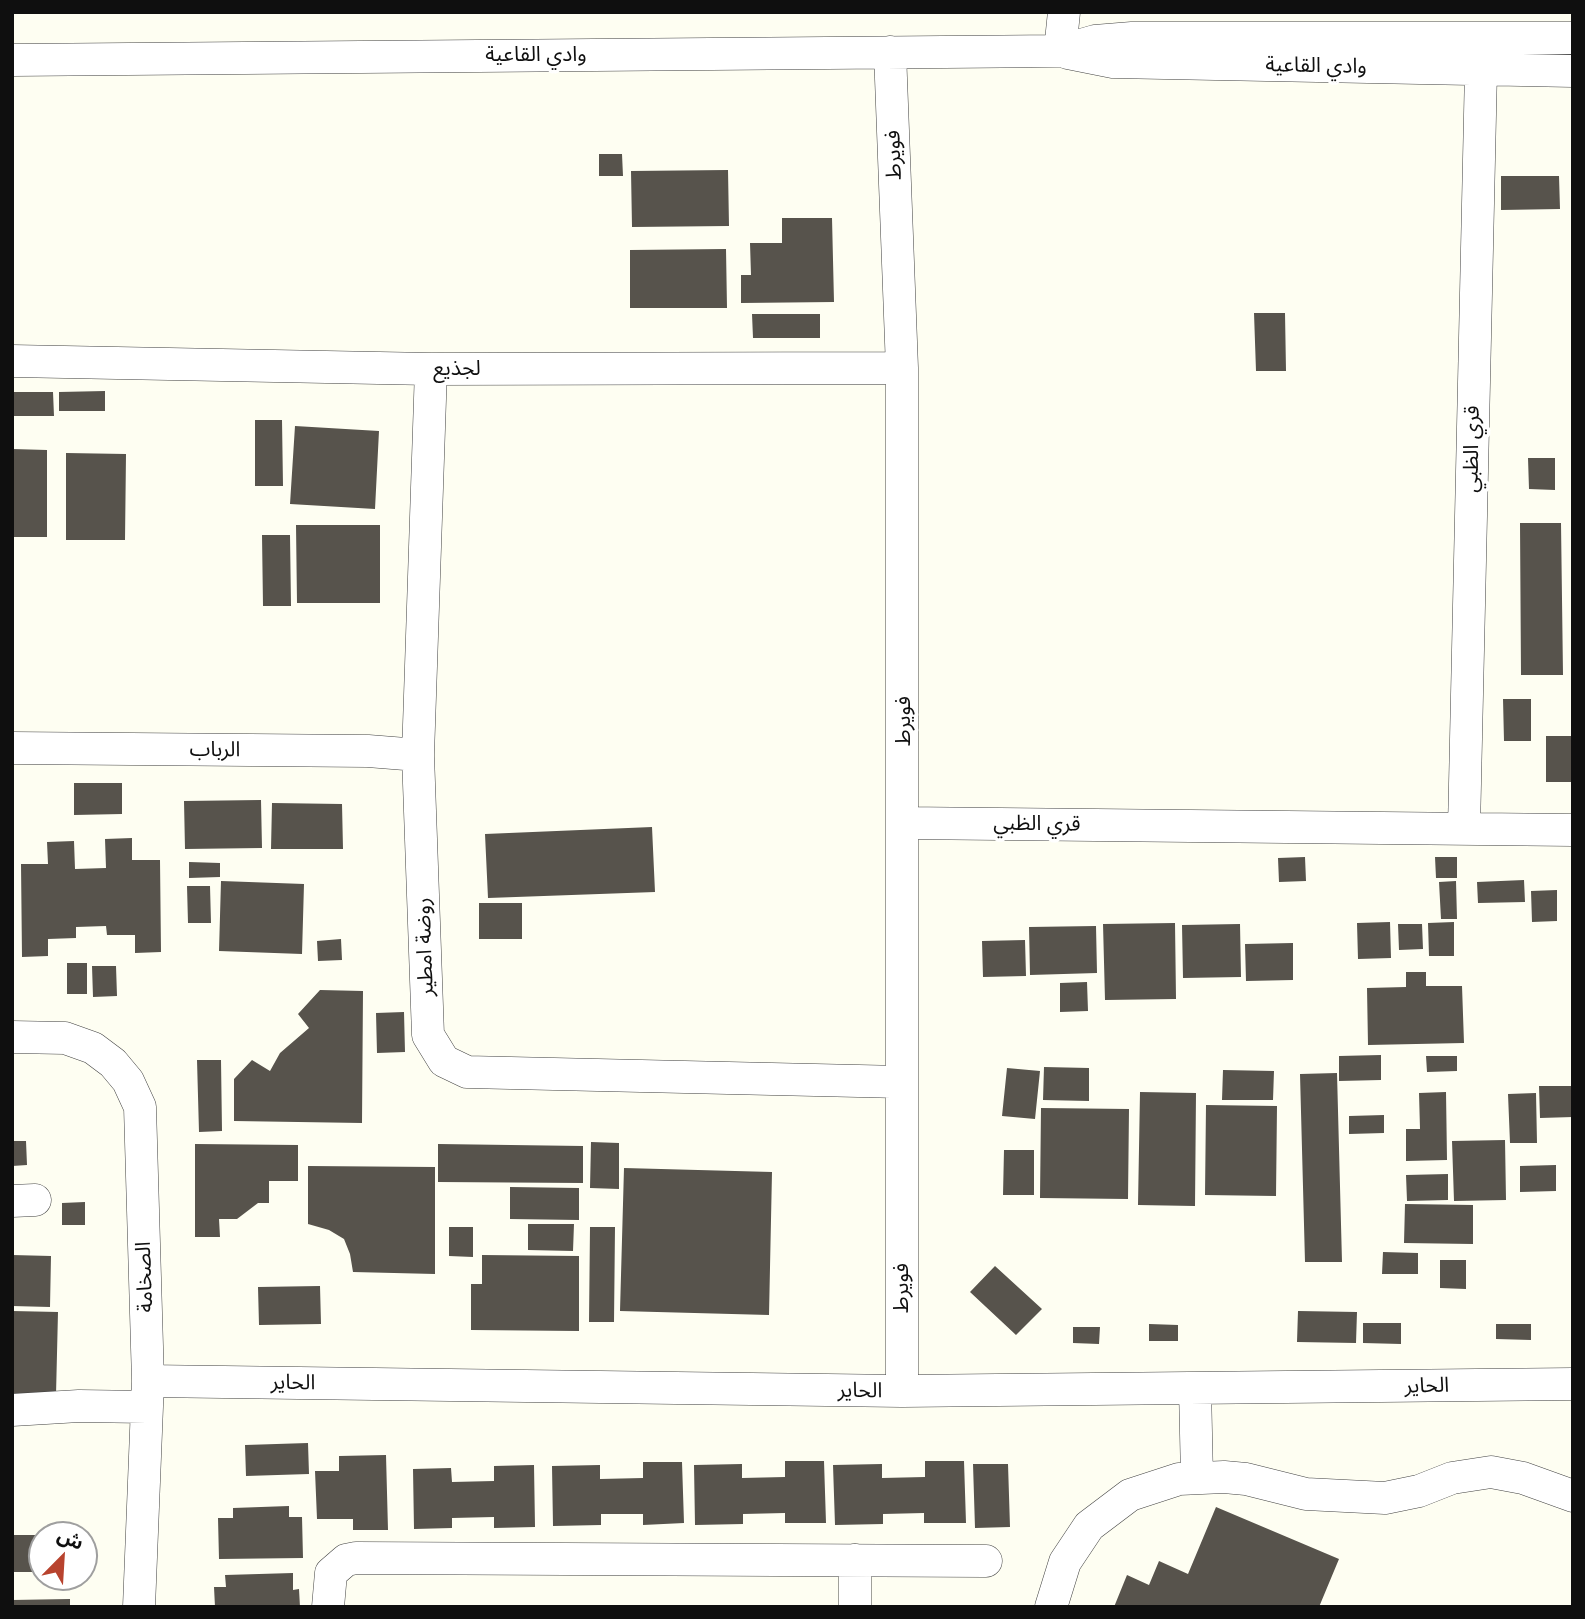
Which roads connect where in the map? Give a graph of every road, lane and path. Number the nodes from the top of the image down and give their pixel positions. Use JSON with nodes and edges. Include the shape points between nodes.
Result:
{"nodes":[{"id":1,"x":1064,"y":12,"type":"edge"},
{"id":2,"x":1573,"y":38,"type":"edge"},
{"id":3,"x":1060,"y":51,"type":"junction"},
{"id":4,"x":890,"y":52,"type":"junction"},
{"id":5,"x":12,"y":60,"type":"edge"},
{"id":6,"x":1481,"y":70,"type":"junction"},
{"id":7,"x":1573,"y":71,"type":"edge"},
{"id":8,"x":12,"y":361,"type":"edge"},
{"id":9,"x":902,"y":368,"type":"junction"},
{"id":10,"x":430,"y":369,"type":"junction"},
{"id":11,"x":12,"y":748,"type":"edge"},
{"id":12,"x":418,"y":755,"type":"junction"},
{"id":13,"x":904,"y":823,"type":"junction"},
{"id":14,"x":1464,"y":828,"type":"junction"},
{"id":15,"x":1573,"y":830,"type":"edge"},
{"id":16,"x":12,"y":1037,"type":"edge"},
{"id":17,"x":902,"y":1082,"type":"junction"},
{"id":18,"x":1573,"y":1384,"type":"edge"},
{"id":19,"x":1195,"y":1388,"type":"junction"},
{"id":20,"x":902,"y":1391,"type":"junction"},
{"id":21,"x":147,"y":1394,"type":"junction"},
{"id":22,"x":12,"y":1410,"type":"edge"},
{"id":23,"x":1197,"y":1478,"type":"junction"},
{"id":24,"x":1573,"y":1496,"type":"edge"},
{"id":25,"x":855,"y":1560,"type":"junction"},
{"id":26,"x":986,"y":1561,"type":"dead end"},
{"id":27,"x":139,"y":1607,"type":"edge"},
{"id":28,"x":328,"y":1607,"type":"edge"},
{"id":29,"x":855,"y":1607,"type":"edge"},
{"id":30,"x":1051,"y":1607,"type":"edge"}],
"edges":[{"from":1,"to":3,"type":"street"},
{"from":2,"to":3,"type":"street","name":"وادي القاعية","via":[[1123,39]]},
{"from":3,"to":4,"type":"street","name":"وادي القاعية"},
{"from":3,"to":6,"type":"street","name":"وادي القاعية","via":[[1113,62]]},
{"from":4,"to":5,"type":"street","name":"وادي القاعية"},
{"from":4,"to":9,"type":"street","name":"فويرط"},
{"from":6,"to":7,"type":"street","name":"وادي القاعية"},
{"from":6,"to":14,"type":"street","name":"قري الظبي"},
{"from":8,"to":10,"type":"street","name":"لجذيع"},
{"from":9,"to":10,"type":"street","name":"لجذيع"},
{"from":9,"to":13,"type":"street","name":"فويرط"},
{"from":10,"to":12,"type":"street","name":"روضة امطير"},
{"from":11,"to":12,"type":"street","name":"الرباب"},
{"from":12,"to":17,"type":"street","name":"روضة امطير","via":[[428,1035],[444,1061],[467,1072]]},
{"from":13,"to":14,"type":"street","name":"قري الظبي"},
{"from":13,"to":17,"type":"street","name":"فويرط"},
{"from":14,"to":15,"type":"street","name":"قري الظبي"},
{"from":16,"to":21,"type":"street","name":"الصخامة","via":[[65,1038],[93,1048],[128,1081],[140,1107]]},
{"from":17,"to":20,"type":"street","name":"فويرط"},
{"from":18,"to":19,"type":"street","name":"الحاير"},
{"from":19,"to":20,"type":"street","name":"الحاير"},
{"from":19,"to":23,"type":"street"},
{"from":20,"to":21,"type":"street","name":"الحاير"},
{"from":21,"to":22,"type":"street","name":"الحاير"},
{"from":21,"to":27,"type":"street","name":"الصخامة"},
{"from":23,"to":24,"type":"street","via":[[1246,1479],[1337,1498],[1385,1498],[1491,1472]]},
{"from":23,"to":30,"type":"street","via":[[1130,1495],[1089,1526],[1065,1562]]},
{"from":25,"to":26,"type":"street"},
{"from":25,"to":28,"type":"street","via":[[356,1558],[331,1573]]},
{"from":25,"to":29,"type":"street"}]}
